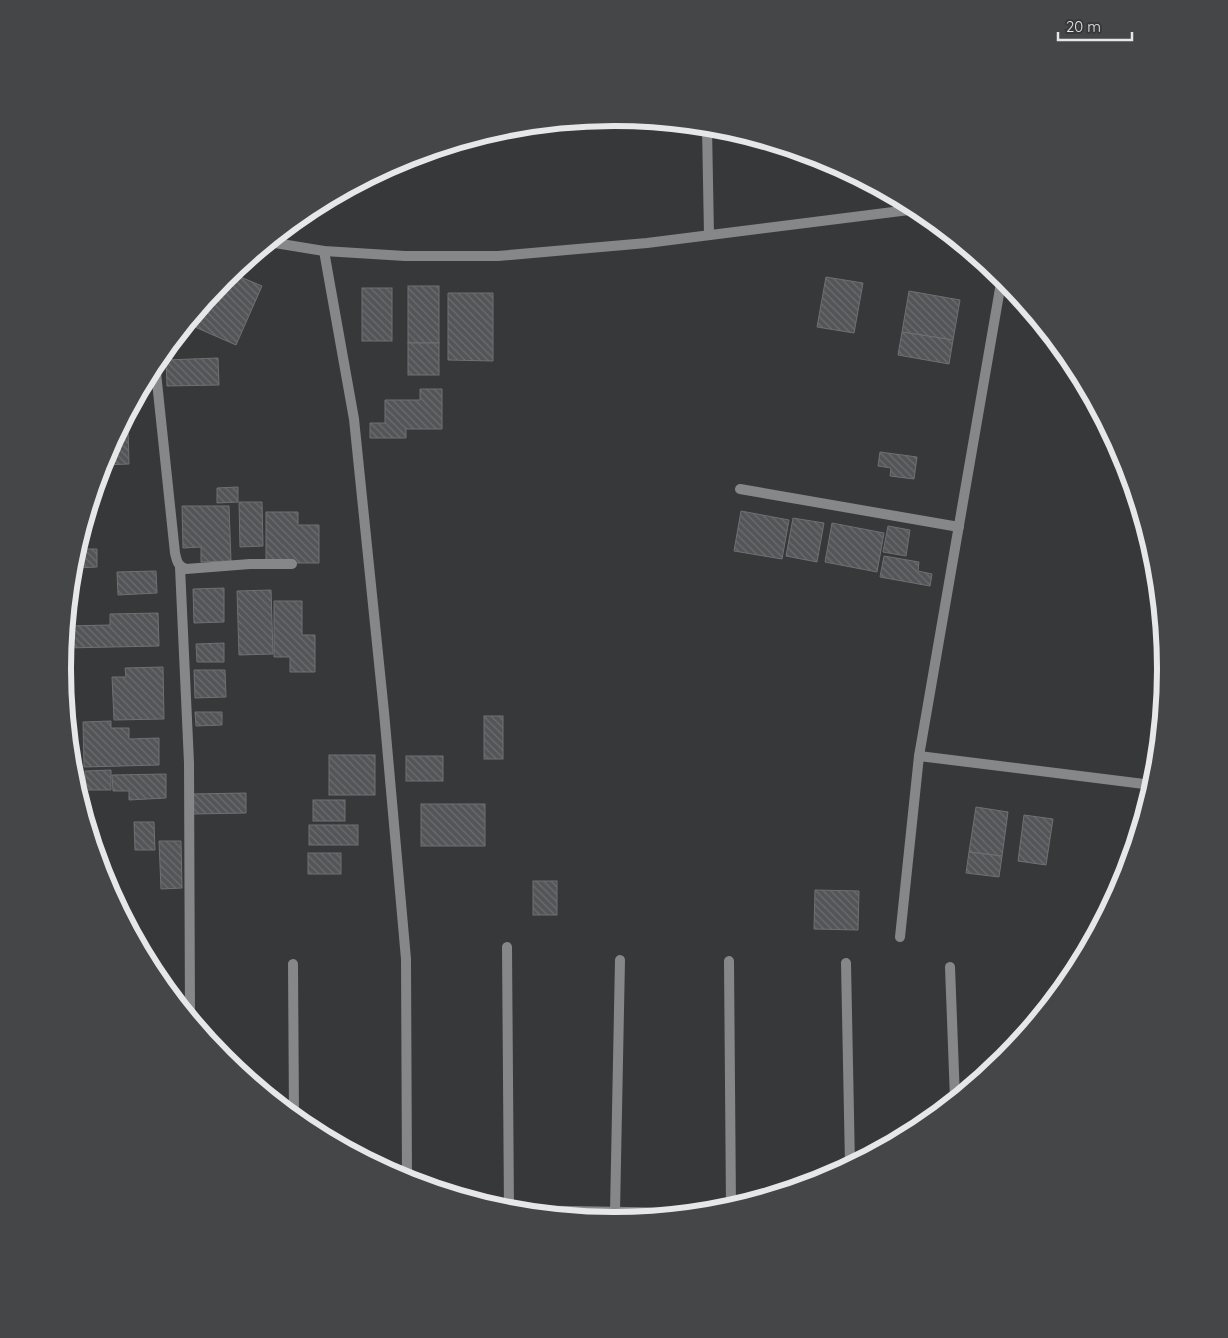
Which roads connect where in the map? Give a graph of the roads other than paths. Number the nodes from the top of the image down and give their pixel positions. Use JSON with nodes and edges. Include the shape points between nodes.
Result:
{"nodes":[{"id":1,"x":707,"y":135,"type":"edge"},
{"id":2,"x":904,"y":211,"type":"edge"},
{"id":3,"x":709,"y":235,"type":"junction"},
{"id":4,"x":277,"y":243,"type":"edge"},
{"id":5,"x":324,"y":251,"type":"junction"},
{"id":6,"x":1000,"y":287,"type":"edge"},
{"id":7,"x":157,"y":378,"type":"edge"},
{"id":8,"x":740,"y":489,"type":"dead end"},
{"id":9,"x":959,"y":526,"type":"junction"},
{"id":10,"x":292,"y":564,"type":"dead end"},
{"id":11,"x":180,"y":567,"type":"junction"},
{"id":12,"x":919,"y":756,"type":"junction"},
{"id":13,"x":1144,"y":784,"type":"edge"},
{"id":14,"x":900,"y":937,"type":"dead end"},
{"id":15,"x":507,"y":947,"type":"dead end"},
{"id":16,"x":620,"y":960,"type":"dead end"},
{"id":17,"x":729,"y":961,"type":"dead end"},
{"id":18,"x":846,"y":963,"type":"dead end"},
{"id":19,"x":293,"y":964,"type":"dead end"},
{"id":20,"x":950,"y":967,"type":"dead end"},
{"id":21,"x":190,"y":1007,"type":"edge"},
{"id":22,"x":955,"y":1091,"type":"edge"},
{"id":23,"x":294,"y":1107,"type":"edge"},
{"id":24,"x":850,"y":1158,"type":"edge"},
{"id":25,"x":408,"y":1171,"type":"edge"},
{"id":26,"x":731,"y":1198,"type":"edge"},
{"id":27,"x":509,"y":1201,"type":"edge"},
{"id":28,"x":615,"y":1212,"type":"edge"}],
"edges":[{"from":1,"to":3,"type":"street"},
{"from":2,"to":3,"type":"street"},
{"from":3,"to":5,"type":"street","via":[[498,256],[405,256]]},
{"from":4,"to":5,"type":"street"},
{"from":5,"to":25,"type":"street","via":[[354,419],[406,949]]},
{"from":6,"to":9,"type":"street"},
{"from":7,"to":11,"type":"street","via":[[175,553]]},
{"from":8,"to":9,"type":"street"},
{"from":9,"to":12,"type":"street"},
{"from":10,"to":11,"type":"street"},
{"from":11,"to":21,"type":"street","via":[[189,763]]},
{"from":12,"to":13,"type":"street"},
{"from":12,"to":14,"type":"street"},
{"from":15,"to":27,"type":"street"},
{"from":16,"to":28,"type":"street"},
{"from":17,"to":26,"type":"street"},
{"from":18,"to":24,"type":"street"},
{"from":19,"to":23,"type":"street"},
{"from":20,"to":22,"type":"street"}]}
